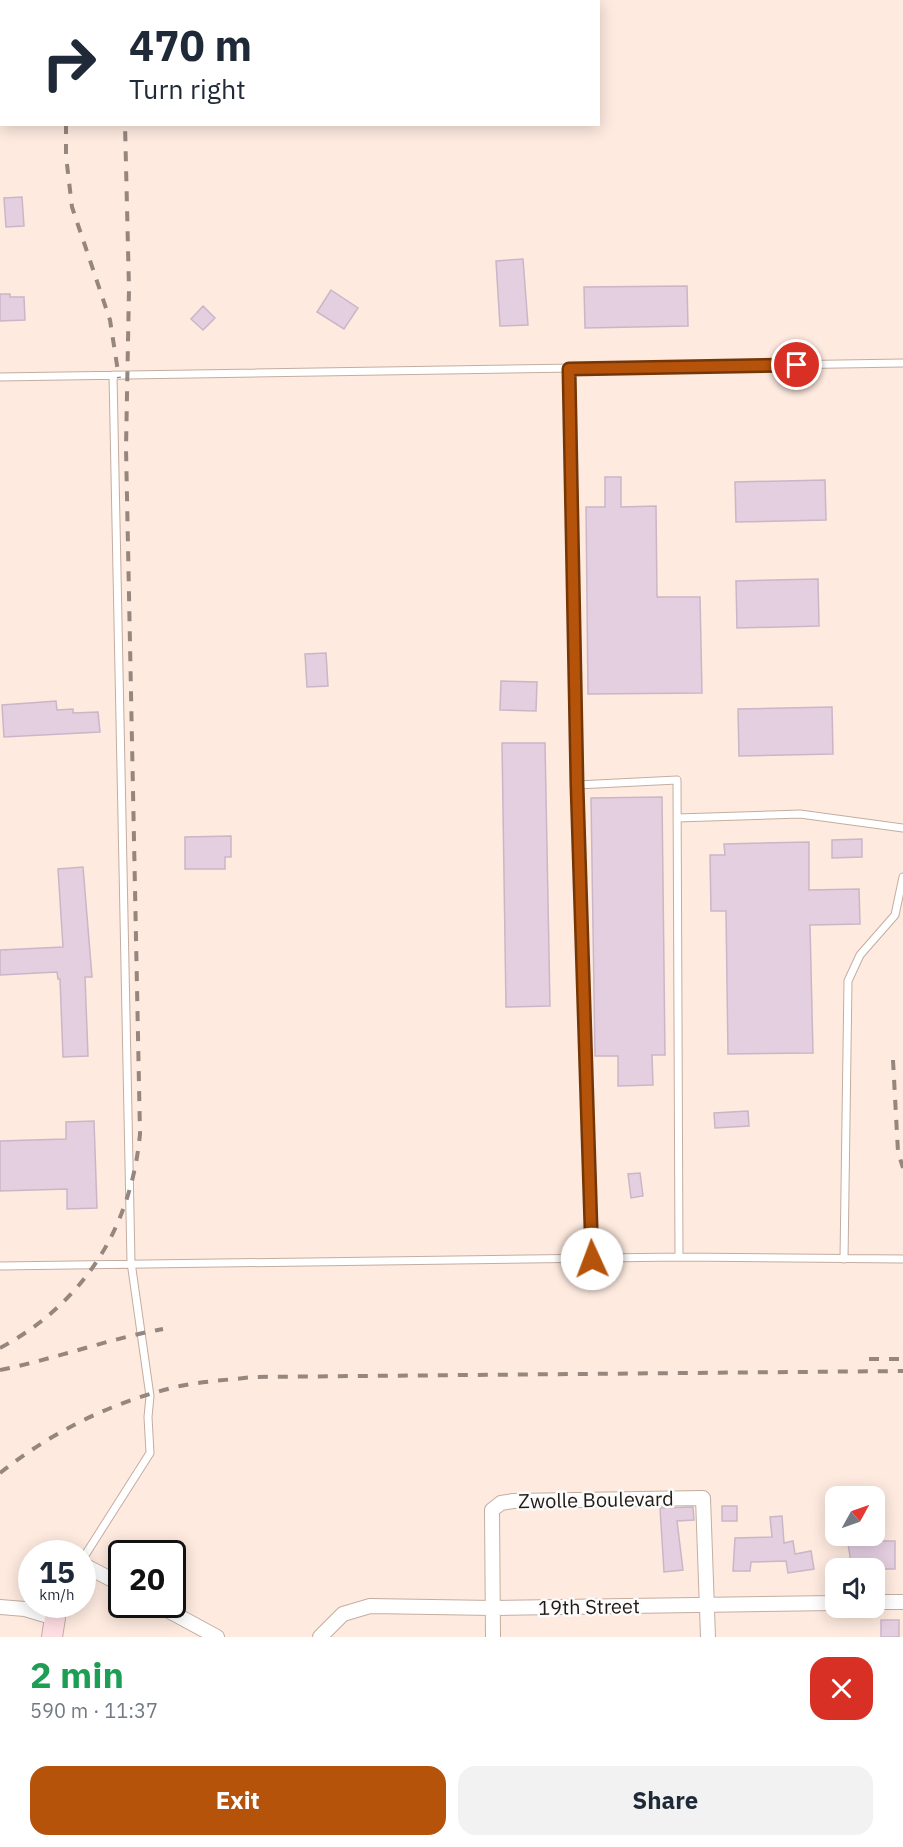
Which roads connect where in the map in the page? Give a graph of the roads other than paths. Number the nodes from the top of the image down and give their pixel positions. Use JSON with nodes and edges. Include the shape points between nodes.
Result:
{"nodes":[{"id":1,"x":903,"y":363,"type":"edge"},
{"id":2,"x":569,"y":369,"type":"junction"},
{"id":3,"x":113,"y":375,"type":"junction"},
{"id":4,"x":0,"y":377,"type":"edge"},
{"id":5,"x":577,"y":785,"type":"junction"},
{"id":6,"x":677,"y":818,"type":"junction"},
{"id":7,"x":903,"y":828,"type":"edge"},
{"id":8,"x":903,"y":877,"type":"edge"},
{"id":9,"x":679,"y":1257,"type":"junction"},
{"id":10,"x":592,"y":1259,"type":"junction"},
{"id":11,"x":844,"y":1259,"type":"junction"},
{"id":12,"x":903,"y":1259,"type":"edge"},
{"id":13,"x":131,"y":1262,"type":"junction"},
{"id":14,"x":0,"y":1266,"type":"edge"},
{"id":15,"x":96,"y":1540,"type":"edge"},
{"id":16,"x":885,"y":1602,"type":"edge"},
{"id":17,"x":903,"y":1602,"type":"edge"},
{"id":18,"x":825,"y":1603,"type":"edge"},
{"id":19,"x":708,"y":1605,"type":"junction"},
{"id":20,"x":0,"y":1606,"type":"edge"},
{"id":21,"x":493,"y":1608,"type":"junction"},
{"id":22,"x":182,"y":1618,"type":"edge"},
{"id":23,"x":55,"y":1620,"type":"edge"},
{"id":24,"x":217,"y":1637,"type":"edge"},
{"id":25,"x":320,"y":1637,"type":"edge"},
{"id":26,"x":493,"y":1637,"type":"edge"},
{"id":27,"x":708,"y":1637,"type":"edge"}],
"edges":[{"from":1,"to":2,"type":"lane"},
{"from":2,"to":3,"type":"lane"},
{"from":2,"to":5,"type":"lane"},
{"from":3,"to":4,"type":"lane"},
{"from":3,"to":13,"type":"lane"},
{"from":5,"to":6,"type":"lane","via":[[677,780]]},
{"from":5,"to":10,"type":"lane"},
{"from":6,"to":7,"type":"lane","via":[[800,814]]},
{"from":6,"to":9,"type":"lane"},
{"from":8,"to":11,"type":"lane","via":[[895,915],[860,955],[848,981]]},
{"from":9,"to":10,"type":"lane"},
{"from":9,"to":11,"type":"lane"},
{"from":10,"to":13,"type":"lane"},
{"from":11,"to":12,"type":"lane"},
{"from":13,"to":14,"type":"lane"},
{"from":13,"to":15,"type":"lane","via":[[150,1396],[150,1453]]},
{"from":16,"to":17,"type":"street"},
{"from":18,"to":19,"type":"street","name":"19th Street"},
{"from":19,"to":21,"type":"street","name":"19th Street"},
{"from":19,"to":21,"type":"street","name":"Zwolle Boulevard","via":[[703,1498],[501,1503],[492,1510]]},
{"from":19,"to":27,"type":"street"},
{"from":20,"to":23,"type":"street","via":[[25,1609]]},
{"from":21,"to":25,"type":"street","name":"19th Street","via":[[370,1606],[343,1614]]},
{"from":21,"to":26,"type":"street"},
{"from":22,"to":24,"type":"street"}]}
